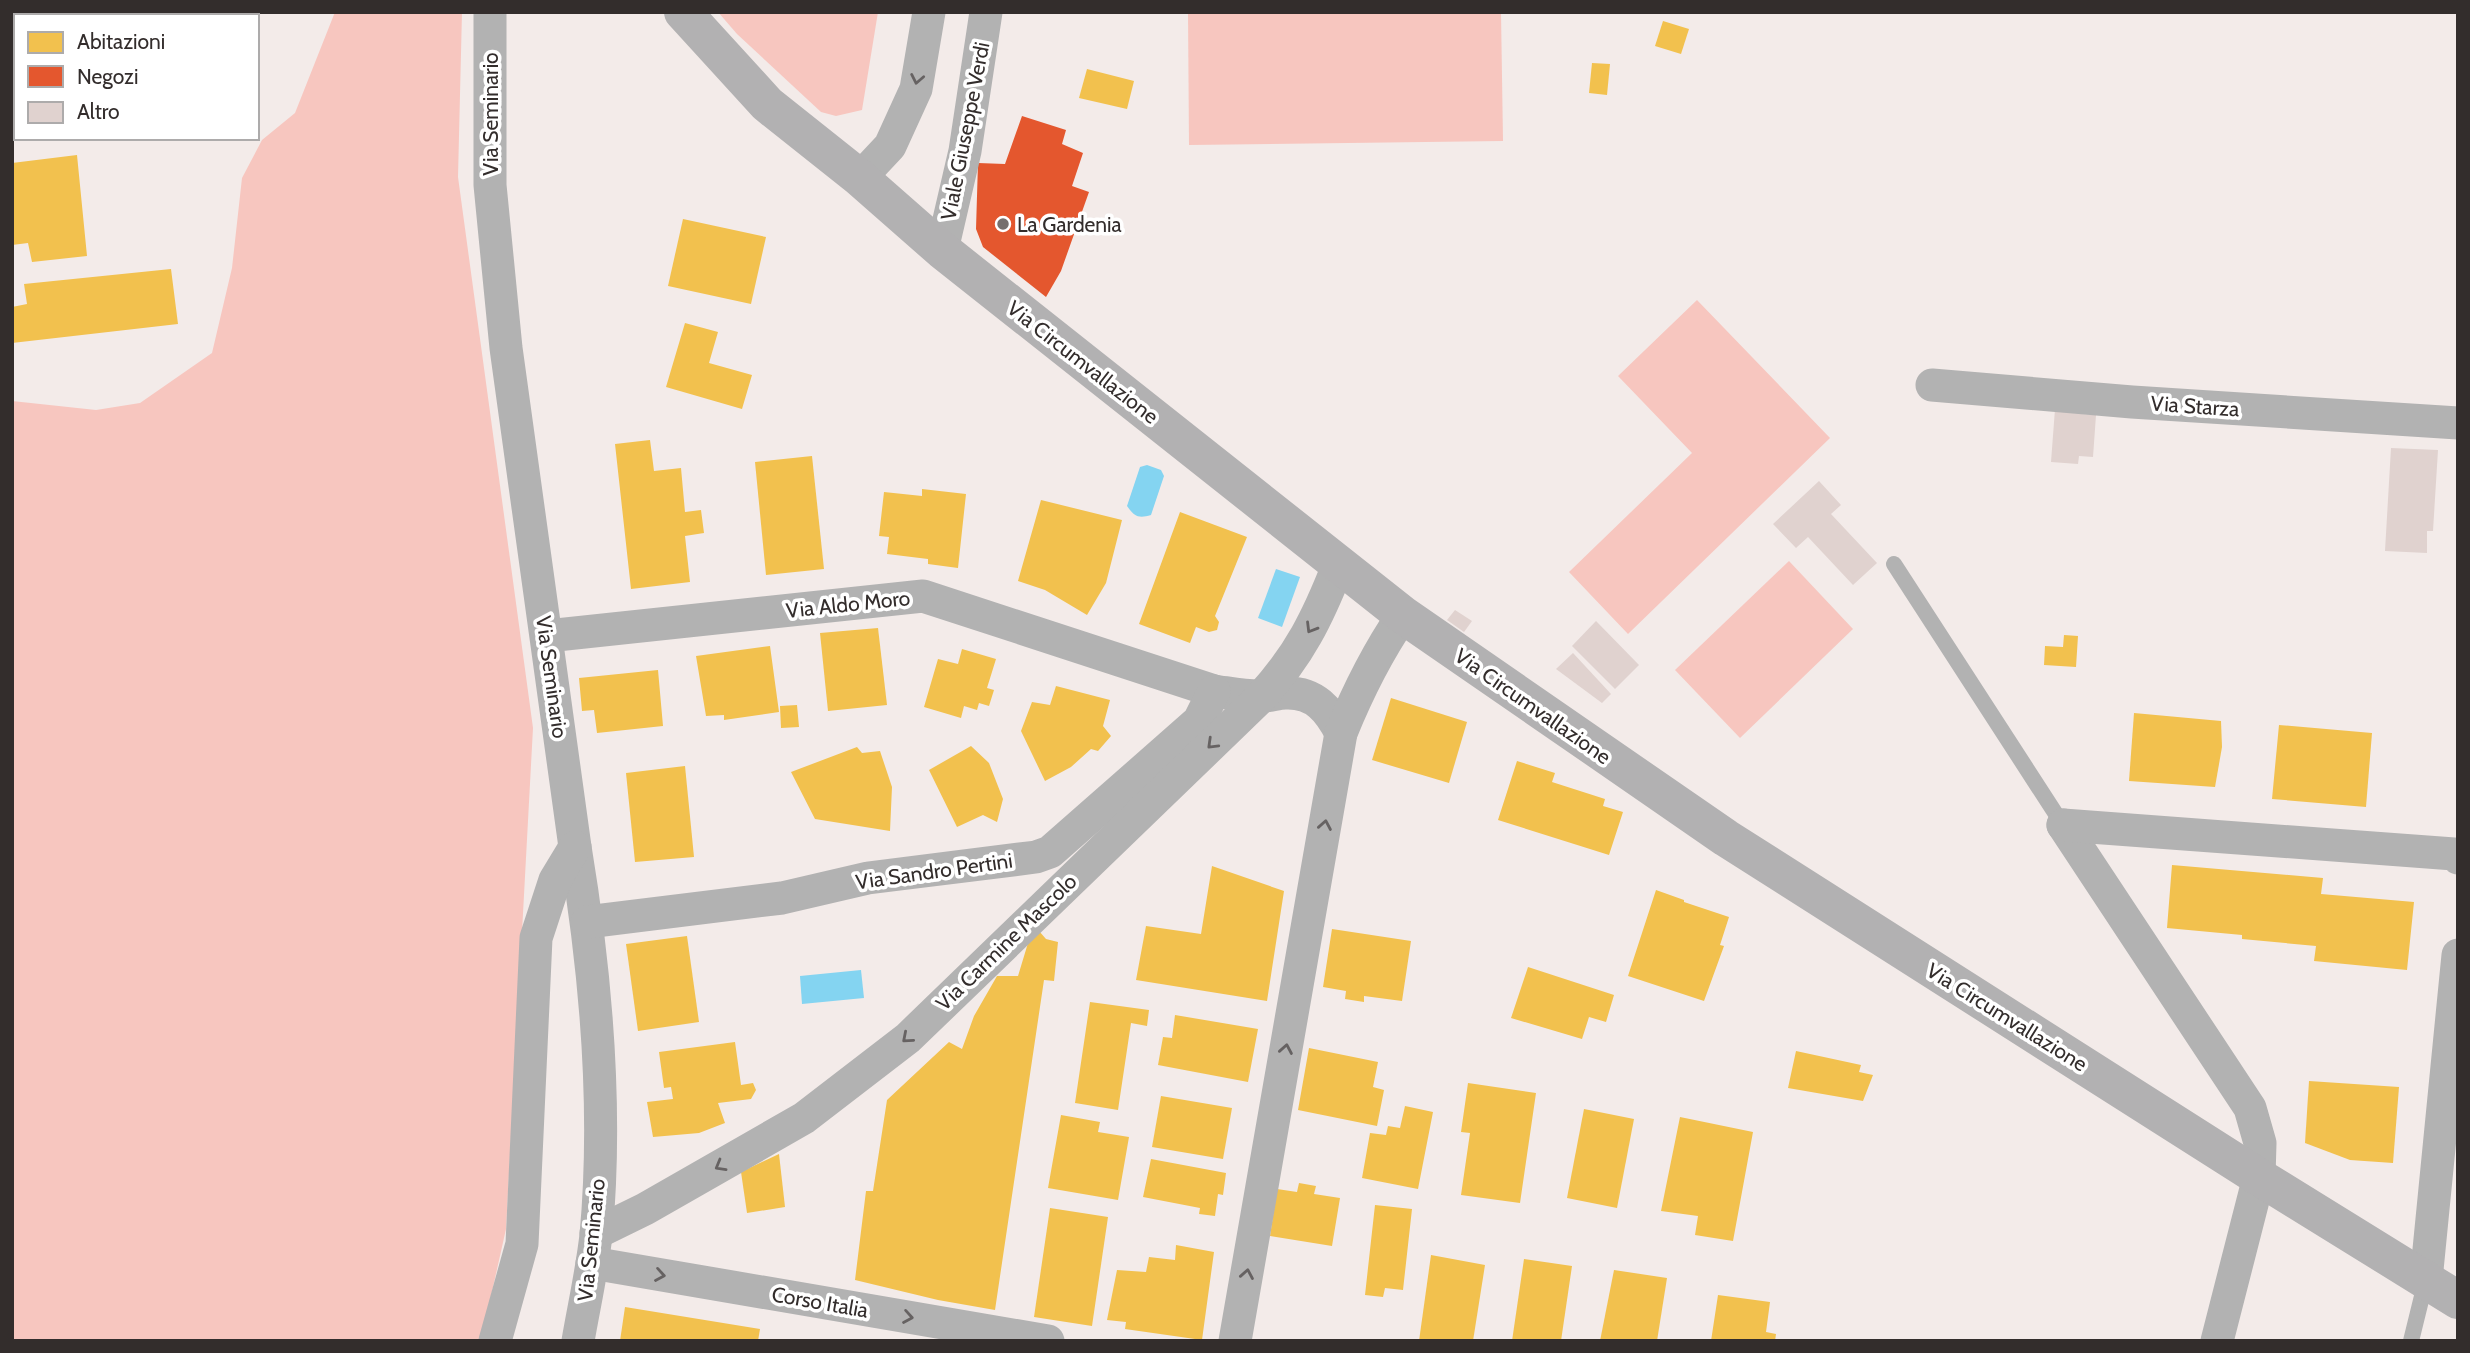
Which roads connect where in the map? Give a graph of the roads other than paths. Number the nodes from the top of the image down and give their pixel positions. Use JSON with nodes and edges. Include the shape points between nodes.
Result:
{"nodes":[{"id":1,"x":490,"y":12,"type":"edge"},
{"id":2,"x":683,"y":12,"type":"edge"},
{"id":3,"x":929,"y":12,"type":"edge"},
{"id":4,"x":986,"y":12,"type":"edge"},
{"id":5,"x":860,"y":178,"type":"junction"},
{"id":6,"x":942,"y":250,"type":"junction"},
{"id":7,"x":1932,"y":385,"type":"dead end"},
{"id":8,"x":2458,"y":423,"type":"edge"},
{"id":9,"x":1894,"y":565,"type":"dead end"},
{"id":10,"x":1338,"y":566,"type":"junction"},
{"id":11,"x":1403,"y":615,"type":"junction"},
{"id":12,"x":547,"y":636,"type":"junction"},
{"id":13,"x":1214,"y":691,"type":"junction"},
{"id":14,"x":1261,"y":697,"type":"junction"},
{"id":15,"x":1341,"y":733,"type":"junction"},
{"id":16,"x":2063,"y":825,"type":"junction"},
{"id":17,"x":575,"y":847,"type":"junction"},
{"id":18,"x":2458,"y":858,"type":"edge"},
{"id":19,"x":587,"y":922,"type":"junction"},
{"id":20,"x":2458,"y":955,"type":"edge"},
{"id":21,"x":2259,"y":1177,"type":"junction"},
{"id":22,"x":594,"y":1248,"type":"junction"},
{"id":23,"x":2426,"y":1280,"type":"junction"},
{"id":24,"x":2458,"y":1300,"type":"edge"},
{"id":25,"x":495,"y":1341,"type":"edge"},
{"id":26,"x":578,"y":1341,"type":"edge"},
{"id":27,"x":1048,"y":1341,"type":"edge"},
{"id":28,"x":1235,"y":1341,"type":"edge"},
{"id":29,"x":2217,"y":1341,"type":"edge"},
{"id":30,"x":2411,"y":1341,"type":"edge"}],
"edges":[{"from":1,"to":12,"type":"street","name":"Via Seminario","via":[[491,198],[506,348]]},
{"from":2,"to":5,"type":"street","name":"Via Circumvallazione","via":[[767,104]]},
{"from":3,"to":5,"type":"street","one_way":true,"via":[[916,89],[890,146]]},
{"from":4,"to":6,"type":"street","name":"Viale Giuseppe Verdi","via":[[965,151]]},
{"from":5,"to":6,"type":"street","name":"Via Circumvallazione"},
{"from":6,"to":10,"type":"street","name":"Via Circumvallazione"},
{"from":7,"to":8,"type":"street","name":"Via Starza"},
{"from":9,"to":16,"type":"lane"},
{"from":10,"to":11,"type":"street","name":"Via Circumvallazione"},
{"from":10,"to":14,"type":"street","name":"Via Carmine Mascolo","one_way":true,"via":[[1319,615],[1284,671]]},
{"from":11,"to":15,"type":"street","via":[[1380,648]]},
{"from":11,"to":21,"type":"street","name":"Via Circumvallazione","via":[[1726,838]]},
{"from":12,"to":13,"type":"street","name":"Via Aldo Moro","via":[[923,596]]},
{"from":12,"to":17,"type":"street","name":"Via Seminario"},
{"from":13,"to":14,"type":"street","name":"Via Aldo Moro"},
{"from":13,"to":19,"type":"street","name":"Via Sandro Pertini","via":[[1199,722],[1050,852],[1036,858],[868,878],[782,898]]},
{"from":14,"to":15,"type":"street","name":"Via Aldo Moro","via":[[1303,694],[1329,711]]},
{"from":14,"to":22,"type":"street","name":"Via Carmine Mascolo","one_way":true,"via":[[908,1038],[804,1118],[645,1209]]},
{"from":28,"to":15,"type":"street","one_way":true},
{"from":16,"to":18,"type":"street","via":[[2454,854]]},
{"from":16,"to":21,"type":"street","via":[[2250,1108],[2260,1143]]},
{"from":17,"to":19,"type":"street","name":"Via Seminario"},
{"from":17,"to":25,"type":"street","via":[[555,880],[536,939],[522,1244]]},
{"from":19,"to":22,"type":"street","name":"Via Seminario","via":[[601,1064]]},
{"from":20,"to":23,"type":"street"},
{"from":21,"to":23,"type":"street","name":"Via Circumvallazione"},
{"from":21,"to":29,"type":"street"},
{"from":22,"to":26,"type":"street","name":"Via Seminario"},
{"from":22,"to":27,"type":"street","name":"Corso Italia","one_way":true},
{"from":23,"to":24,"type":"street","name":"Via Circumvallazione"},
{"from":23,"to":30,"type":"lane"}]}
